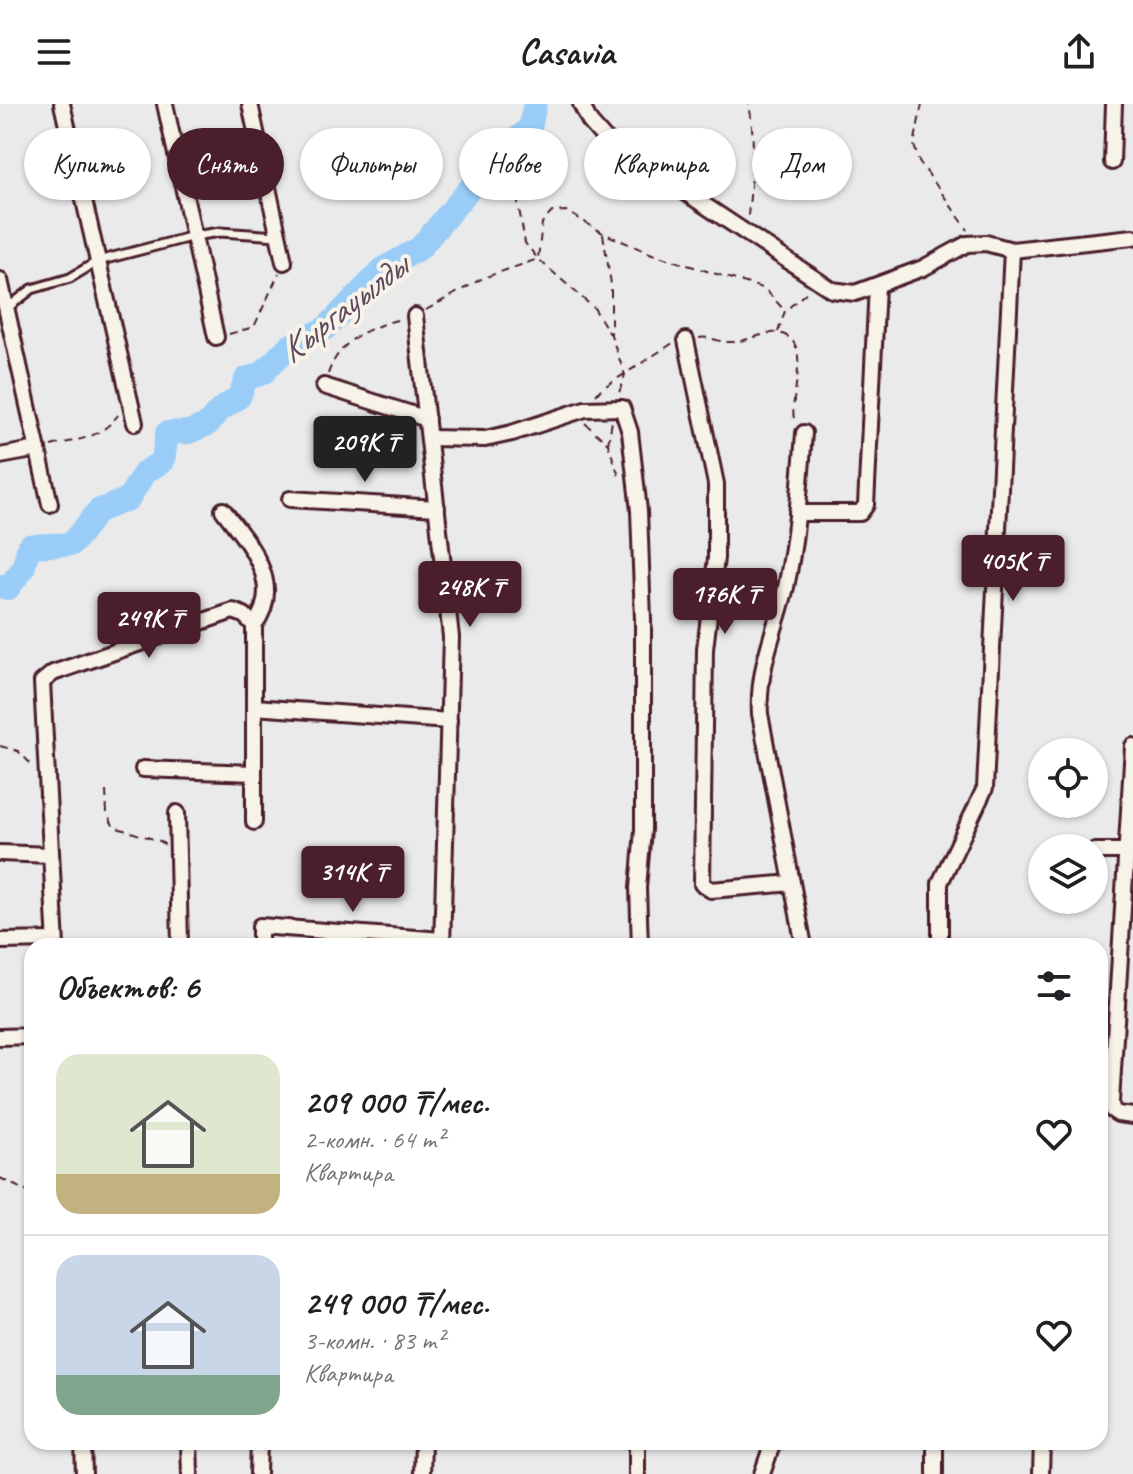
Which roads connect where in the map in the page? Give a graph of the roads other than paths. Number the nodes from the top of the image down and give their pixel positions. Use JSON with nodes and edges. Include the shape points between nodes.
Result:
{"nodes":[{"id":1,"x":62,"y":104,"type":"edge"},
{"id":2,"x":165,"y":104,"type":"edge"},
{"id":3,"x":250,"y":104,"type":"edge"},
{"id":4,"x":581,"y":104,"type":"edge"},
{"id":5,"x":1114,"y":104,"type":"edge"},
{"id":6,"x":1112,"y":162,"type":"dead end"},
{"id":7,"x":194,"y":236,"type":"junction"},
{"id":8,"x":278,"y":236,"type":"junction"},
{"id":9,"x":1133,"y":237,"type":"edge"},
{"id":10,"x":1012,"y":250,"type":"junction"},
{"id":11,"x":98,"y":261,"type":"junction"},
{"id":12,"x":284,"y":262,"type":"road end"},
{"id":13,"x":0,"y":280,"type":"edge"},
{"id":14,"x":877,"y":286,"type":"junction"},
{"id":15,"x":6,"y":309,"type":"junction"},
{"id":16,"x":415,"y":316,"type":"road end"},
{"id":17,"x":216,"y":337,"type":"road end"},
{"id":18,"x":686,"y":340,"type":"road end"},
{"id":19,"x":324,"y":386,"type":"road end"},
{"id":20,"x":427,"y":419,"type":"junction"},
{"id":21,"x":135,"y":423,"type":"dead end"},
{"id":22,"x":804,"y":433,"type":"road end"},
{"id":23,"x":429,"y":438,"type":"junction"},
{"id":24,"x":38,"y":449,"type":"junction"},
{"id":25,"x":0,"y":456,"type":"edge"},
{"id":26,"x":290,"y":499,"type":"dead end"},
{"id":27,"x":50,"y":504,"type":"dead end"},
{"id":28,"x":437,"y":508,"type":"junction"},
{"id":29,"x":223,"y":510,"type":"dead end"},
{"id":30,"x":797,"y":513,"type":"junction"},
{"id":31,"x":254,"y":625,"type":"junction"},
{"id":32,"x":254,"y":707,"type":"junction"},
{"id":33,"x":449,"y":721,"type":"junction"},
{"id":34,"x":1133,"y":746,"type":"edge"},
{"id":35,"x":143,"y":769,"type":"dead end"},
{"id":36,"x":254,"y":773,"type":"junction"},
{"id":37,"x":177,"y":813,"type":"dead end"},
{"id":38,"x":254,"y":822,"type":"dead end"},
{"id":39,"x":1108,"y":851,"type":"edge"},
{"id":40,"x":1127,"y":851,"type":"junction"},
{"id":41,"x":0,"y":853,"type":"edge"},
{"id":42,"x":51,"y":855,"type":"junction"},
{"id":43,"x":792,"y":883,"type":"junction"},
{"id":44,"x":55,"y":938,"type":"edge"},
{"id":45,"x":180,"y":938,"type":"edge"},
{"id":46,"x":260,"y":938,"type":"edge"},
{"id":47,"x":388,"y":938,"type":"edge"},
{"id":48,"x":442,"y":938,"type":"edge"},
{"id":49,"x":640,"y":938,"type":"edge"},
{"id":50,"x":802,"y":938,"type":"edge"},
{"id":51,"x":940,"y":938,"type":"edge"},
{"id":52,"x":0,"y":941,"type":"edge"},
{"id":53,"x":24,"y":942,"type":"edge"},
{"id":54,"x":24,"y":1036,"type":"edge"},
{"id":55,"x":0,"y":1037,"type":"edge"},
{"id":56,"x":1133,"y":1116,"type":"edge"},
{"id":57,"x":83,"y":1450,"type":"edge"},
{"id":58,"x":189,"y":1450,"type":"edge"},
{"id":59,"x":259,"y":1450,"type":"edge"},
{"id":60,"x":423,"y":1450,"type":"edge"},
{"id":61,"x":637,"y":1450,"type":"edge"},
{"id":62,"x":770,"y":1450,"type":"edge"},
{"id":63,"x":935,"y":1450,"type":"edge"},
{"id":64,"x":1042,"y":1450,"type":"edge"},
{"id":65,"x":84,"y":1474,"type":"edge"},
{"id":66,"x":190,"y":1474,"type":"edge"},
{"id":67,"x":258,"y":1474,"type":"edge"},
{"id":68,"x":422,"y":1474,"type":"edge"},
{"id":69,"x":637,"y":1474,"type":"edge"},
{"id":70,"x":762,"y":1474,"type":"edge"},
{"id":71,"x":935,"y":1474,"type":"edge"},
{"id":72,"x":1041,"y":1474,"type":"edge"}],
"edges":[{"from":1,"to":11,"type":"street"},
{"from":2,"to":7,"type":"street"},
{"from":3,"to":8,"type":"street"},
{"from":4,"to":14,"type":"street","via":[[605,139],[832,290],[855,293]]},
{"from":5,"to":6,"type":"street"},
{"from":7,"to":8,"type":"lane"},
{"from":7,"to":11,"type":"lane"},
{"from":7,"to":17,"type":"street"},
{"from":8,"to":12,"type":"street"},
{"from":9,"to":10,"type":"street"},
{"from":10,"to":14,"type":"street","via":[[967,244]]},
{"from":10,"to":51,"type":"street","via":[[985,788],[940,883]]},
{"from":11,"to":15,"type":"lane","via":[[70,278],[32,289]]},
{"from":11,"to":21,"type":"street"},
{"from":13,"to":15,"type":"street"},
{"from":14,"to":30,"type":"street","via":[[866,505],[860,513]]},
{"from":15,"to":24,"type":"street"},
{"from":16,"to":20,"type":"street"},
{"from":18,"to":43,"type":"street","via":[[716,496],[716,558],[705,649],[702,884],[711,890]]},
{"from":19,"to":20,"type":"street"},
{"from":20,"to":23,"type":"street"},
{"from":22,"to":30,"type":"street"},
{"from":23,"to":28,"type":"street"},
{"from":23,"to":49,"type":"street","via":[[485,439],[585,409],[622,408],[636,470],[643,620]]},
{"from":24,"to":25,"type":"street"},
{"from":24,"to":27,"type":"street"},
{"from":26,"to":28,"type":"street"},
{"from":28,"to":33,"type":"street","via":[[451,637]]},
{"from":29,"to":31,"type":"street","via":[[261,561],[266,596]]},
{"from":30,"to":43,"type":"street","via":[[786,586],[759,696]]},
{"from":31,"to":32,"type":"street"},
{"from":31,"to":42,"type":"street","via":[[233,611],[46,677],[42,682]]},
{"from":32,"to":33,"type":"street"},
{"from":32,"to":36,"type":"street"},
{"from":33,"to":48,"type":"street"},
{"from":34,"to":40,"type":"street"},
{"from":35,"to":36,"type":"street"},
{"from":36,"to":38,"type":"street"},
{"from":37,"to":45,"type":"street"},
{"from":39,"to":40,"type":"street"},
{"from":40,"to":56,"type":"street","via":[[1111,1102],[1118,1114]]},
{"from":41,"to":42,"type":"street"},
{"from":42,"to":44,"type":"street"},
{"from":43,"to":50,"type":"street"},
{"from":46,"to":47,"type":"street","via":[[260,926]]},
{"from":52,"to":53,"type":"street"},
{"from":54,"to":55,"type":"street"},
{"from":57,"to":65,"type":"street"},
{"from":58,"to":66,"type":"street"},
{"from":59,"to":67,"type":"street"},
{"from":60,"to":68,"type":"street"},
{"from":61,"to":69,"type":"street"},
{"from":62,"to":70,"type":"street"},
{"from":63,"to":71,"type":"street"},
{"from":64,"to":72,"type":"street"}]}
